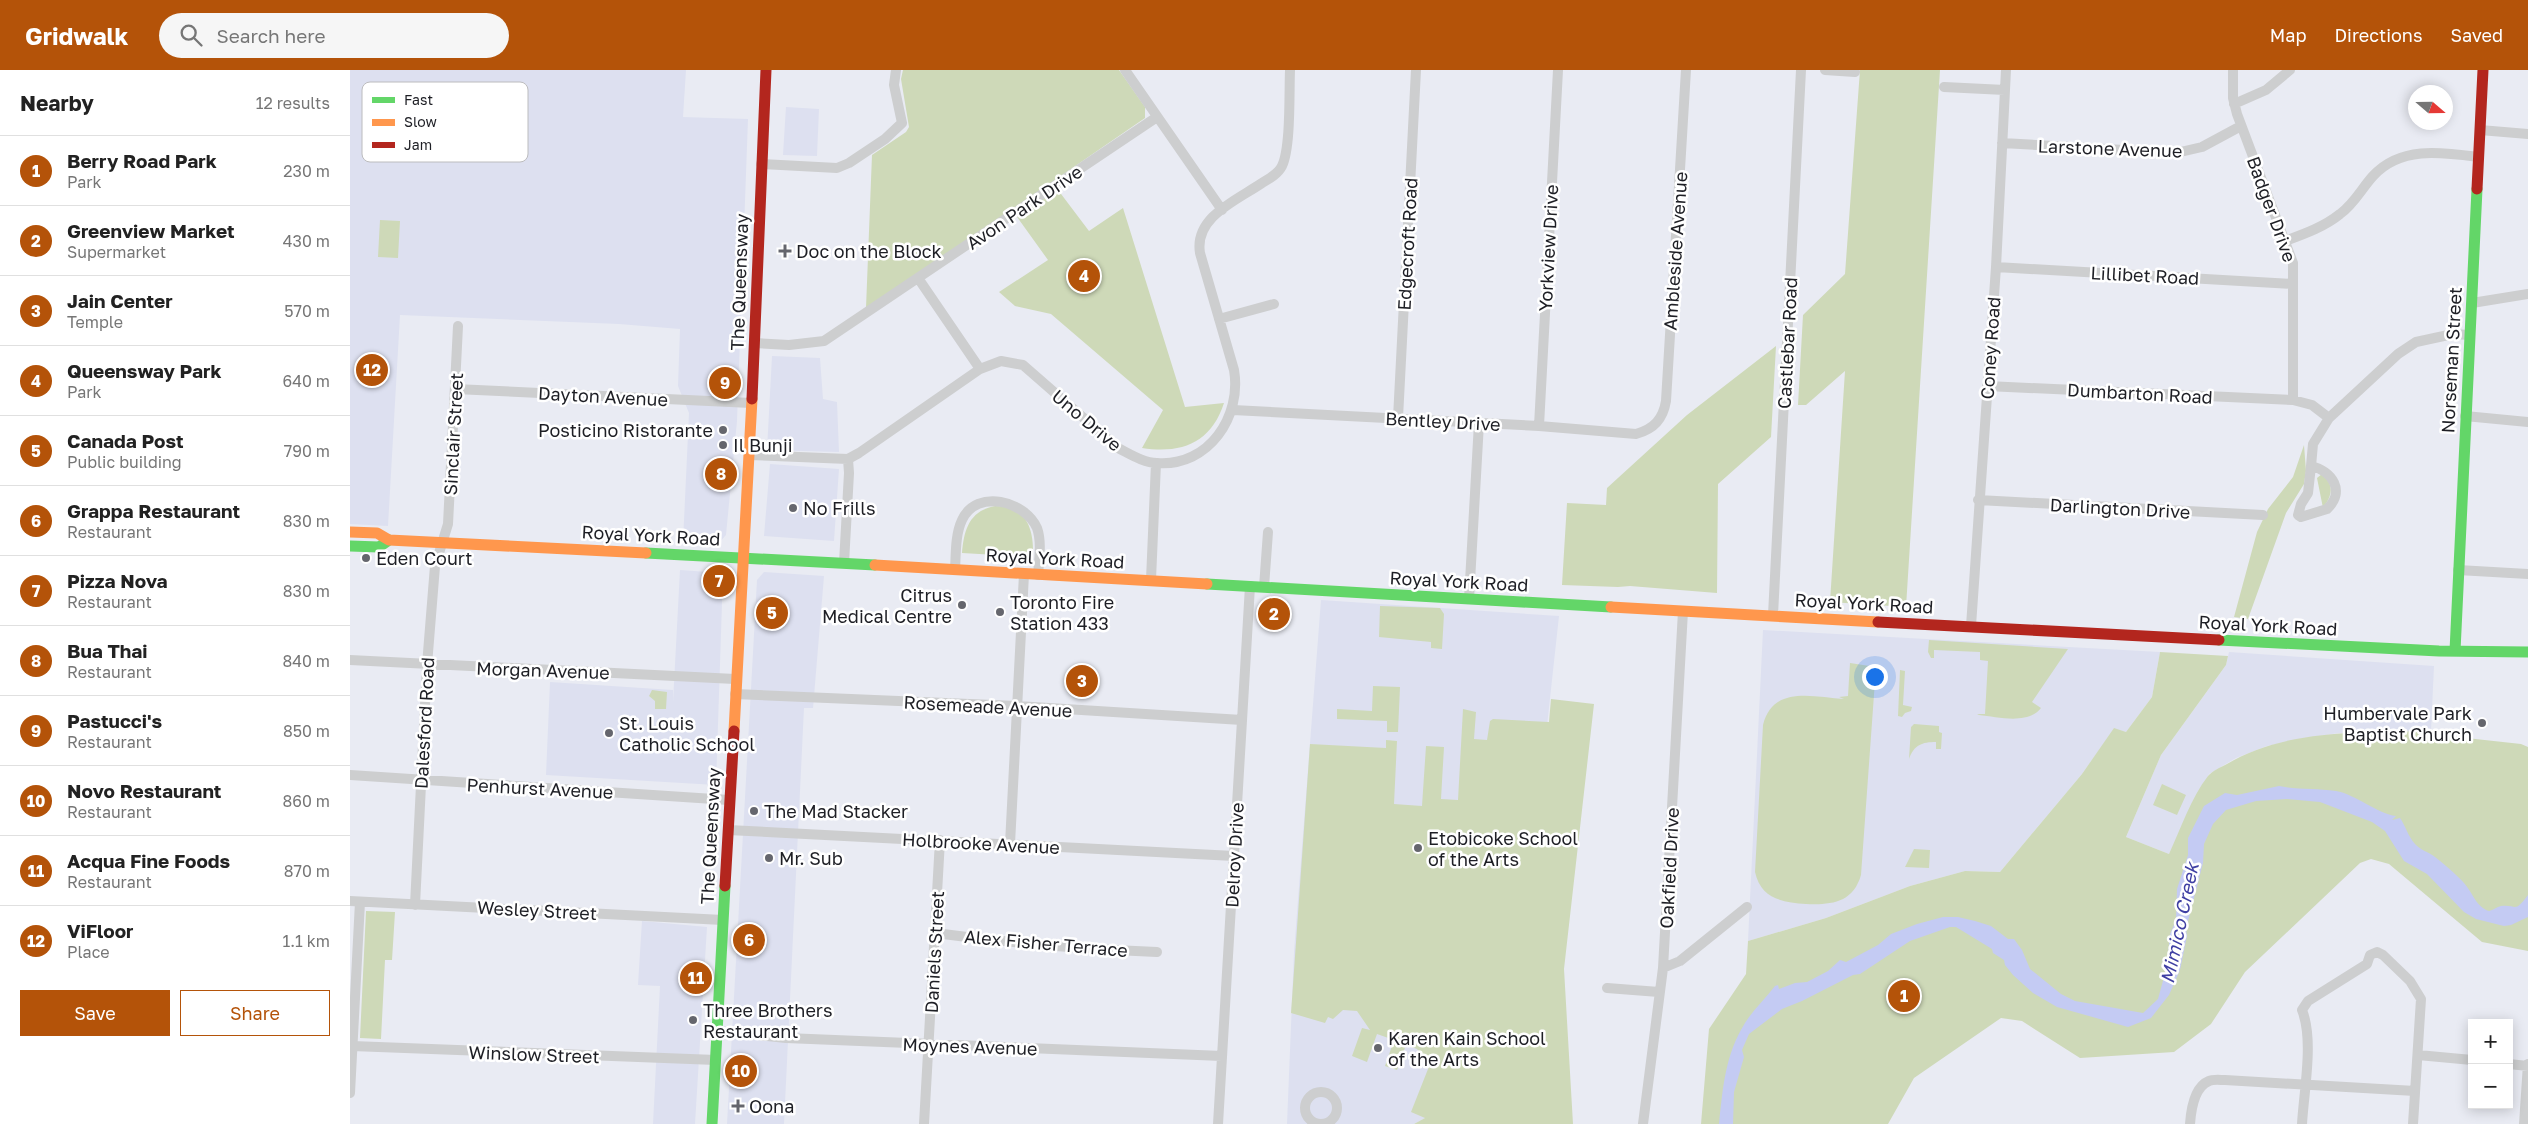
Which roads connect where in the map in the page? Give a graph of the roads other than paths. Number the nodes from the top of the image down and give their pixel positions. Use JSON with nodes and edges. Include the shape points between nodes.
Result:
{"nodes":[{"id":1,"x":766,"y":70,"type":"edge"},
{"id":2,"x":896,"y":70,"type":"edge"},
{"id":3,"x":1126,"y":70,"type":"edge"},
{"id":4,"x":1290,"y":70,"type":"edge"},
{"id":5,"x":1416,"y":70,"type":"edge"},
{"id":6,"x":1558,"y":70,"type":"edge"},
{"id":7,"x":1686,"y":70,"type":"edge"},
{"id":8,"x":1801,"y":70,"type":"edge"},
{"id":9,"x":1825,"y":70,"type":"edge"},
{"id":10,"x":2006,"y":70,"type":"edge"},
{"id":11,"x":2233,"y":70,"type":"edge"},
{"id":12,"x":2290,"y":70,"type":"edge"},
{"id":13,"x":2483,"y":70,"type":"edge"},
{"id":14,"x":1855,"y":72,"type":"dead end"},
{"id":15,"x":1944,"y":87,"type":"dead end"},
{"id":16,"x":2004,"y":90,"type":"junction"},
{"id":17,"x":2234,"y":104,"type":"junction"},
{"id":18,"x":1157,"y":117,"type":"junction"},
{"id":19,"x":2241,"y":126,"type":"junction"},
{"id":20,"x":2480,"y":130,"type":"junction"},
{"id":21,"x":2528,"y":134,"type":"edge"},
{"id":22,"x":2002,"y":143,"type":"junction"},
{"id":23,"x":2478,"y":157,"type":"junction"},
{"id":24,"x":761,"y":164,"type":"junction"},
{"id":25,"x":1222,"y":210,"type":"junction"},
{"id":26,"x":2285,"y":241,"type":"junction"},
{"id":27,"x":1996,"y":267,"type":"junction"},
{"id":28,"x":918,"y":278,"type":"junction"},
{"id":29,"x":2293,"y":284,"type":"junction"},
{"id":30,"x":2528,"y":294,"type":"edge"},
{"id":31,"x":2472,"y":303,"type":"junction"},
{"id":32,"x":1274,"y":304,"type":"dead end"},
{"id":33,"x":1219,"y":319,"type":"junction"},
{"id":34,"x":458,"y":326,"type":"dead end"},
{"id":35,"x":2470,"y":334,"type":"junction"},
{"id":36,"x":754,"y":343,"type":"junction"},
{"id":37,"x":980,"y":369,"type":"junction"},
{"id":38,"x":1987,"y":386,"type":"junction"},
{"id":39,"x":455,"y":389,"type":"junction"},
{"id":40,"x":2293,"y":400,"type":"junction"},
{"id":41,"x":751,"y":403,"type":"junction"},
{"id":42,"x":1232,"y":410,"type":"junction"},
{"id":43,"x":2465,"y":416,"type":"junction"},
{"id":44,"x":1398,"y":418,"type":"junction"},
{"id":45,"x":2329,"y":418,"type":"junction"},
{"id":46,"x":2528,"y":422,"type":"edge"},
{"id":47,"x":1479,"y":423,"type":"junction"},
{"id":48,"x":1539,"y":426,"type":"junction"},
{"id":49,"x":1652,"y":429,"type":"joint"},
{"id":50,"x":749,"y":455,"type":"junction"},
{"id":51,"x":848,"y":459,"type":"junction"},
{"id":52,"x":1156,"y":464,"type":"junction"},
{"id":53,"x":2311,"y":466,"type":"junction"},
{"id":54,"x":1978,"y":500,"type":"junction"},
{"id":55,"x":2263,"y":515,"type":"dead end"},
{"id":56,"x":350,"y":532,"type":"edge"},
{"id":57,"x":1268,"y":532,"type":"dead end"},
{"id":58,"x":389,"y":540,"type":"junction"},
{"id":59,"x":443,"y":542,"type":"junction"},
{"id":60,"x":350,"y":546,"type":"edge"},
{"id":61,"x":743,"y":558,"type":"junction"},
{"id":62,"x":844,"y":563,"type":"junction"},
{"id":63,"x":955,"y":570,"type":"junction"},
{"id":64,"x":2458,"y":570,"type":"junction"},
{"id":65,"x":1024,"y":574,"type":"junction"},
{"id":66,"x":1038,"y":574,"type":"junction"},
{"id":67,"x":2528,"y":574,"type":"edge"},
{"id":68,"x":1151,"y":580,"type":"junction"},
{"id":69,"x":1250,"y":586,"type":"junction"},
{"id":70,"x":1264,"y":587,"type":"junction"},
{"id":71,"x":1469,"y":599,"type":"junction"},
{"id":72,"x":1683,"y":611,"type":"junction"},
{"id":73,"x":1773,"y":615,"type":"junction"},
{"id":74,"x":1971,"y":626,"type":"junction"},
{"id":75,"x":2455,"y":651,"type":"junction"},
{"id":76,"x":2528,"y":652,"type":"edge"},
{"id":77,"x":350,"y":660,"type":"edge"},
{"id":78,"x":427,"y":665,"type":"junction"},
{"id":79,"x":735,"y":679,"type":"junction"},
{"id":80,"x":735,"y":694,"type":"junction"},
{"id":81,"x":1017,"y":706,"type":"junction"},
{"id":82,"x":1242,"y":720,"type":"junction"},
{"id":83,"x":350,"y":775,"type":"edge"},
{"id":84,"x":420,"y":781,"type":"junction"},
{"id":85,"x":729,"y":800,"type":"junction"},
{"id":86,"x":728,"y":830,"type":"junction"},
{"id":87,"x":940,"y":840,"type":"junction"},
{"id":88,"x":1010,"y":844,"type":"junction"},
{"id":89,"x":1234,"y":856,"type":"junction"},
{"id":90,"x":355,"y":902,"type":"edge"},
{"id":91,"x":416,"y":905,"type":"junction"},
{"id":92,"x":1747,"y":908,"type":"dead end"},
{"id":93,"x":724,"y":920,"type":"junction"},
{"id":94,"x":935,"y":933,"type":"junction"},
{"id":95,"x":1157,"y":952,"type":"dead end"},
{"id":96,"x":1663,"y":968,"type":"junction"},
{"id":97,"x":1607,"y":988,"type":"dead end"},
{"id":98,"x":1659,"y":992,"type":"junction"},
{"id":99,"x":718,"y":1031,"type":"junction"},
{"id":100,"x":928,"y":1045,"type":"junction"},
{"id":101,"x":352,"y":1046,"type":"junction"},
{"id":102,"x":2418,"y":1055,"type":"junction"},
{"id":103,"x":1222,"y":1056,"type":"junction"},
{"id":104,"x":716,"y":1060,"type":"junction"},
{"id":105,"x":2468,"y":1060,"type":"edge"},
{"id":106,"x":2513,"y":1064,"type":"edge"},
{"id":107,"x":2528,"y":1065,"type":"edge"},
{"id":108,"x":2304,"y":1085,"type":"junction"},
{"id":109,"x":2415,"y":1091,"type":"junction"},
{"id":110,"x":350,"y":1093,"type":"edge"},
{"id":111,"x":712,"y":1124,"type":"edge"},
{"id":112,"x":924,"y":1124,"type":"edge"},
{"id":113,"x":1218,"y":1124,"type":"edge"},
{"id":114,"x":1643,"y":1124,"type":"edge"},
{"id":115,"x":2190,"y":1124,"type":"edge"},
{"id":116,"x":2302,"y":1124,"type":"edge"},
{"id":117,"x":2413,"y":1124,"type":"edge"},
{"id":118,"x":2524,"y":1124,"type":"edge"}],
"edges":[{"from":1,"to":24,"type":"main road","name":"The Queensway"},
{"from":2,"to":24,"type":"street","via":[[894,85],[903,121],[885,140],[837,168]]},
{"from":3,"to":18,"type":"street"},
{"from":4,"to":25,"type":"street","via":[[1281,167]]},
{"from":5,"to":44,"type":"street","name":"Edgecroft Road"},
{"from":6,"to":48,"type":"street","name":"Yorkview Drive"},
{"from":7,"to":49,"type":"street","name":"Ambleside Avenue","via":[[1666,401]]},
{"from":8,"to":73,"type":"street","name":"Castlebar Road"},
{"from":9,"to":14,"type":"street"},
{"from":10,"to":16,"type":"street","name":"Coney Road"},
{"from":11,"to":17,"type":"street","name":"Badger Drive"},
{"from":12,"to":17,"type":"street","via":[[2266,90]]},
{"from":13,"to":20,"type":"main road","name":"Norseman Street"},
{"from":15,"to":16,"type":"street"},
{"from":16,"to":22,"type":"street","name":"Coney Road"},
{"from":17,"to":19,"type":"street","name":"Badger Drive"},
{"from":18,"to":25,"type":"street"},
{"from":18,"to":28,"type":"street","name":"Avon Park Drive"},
{"from":19,"to":22,"type":"street","name":"Larstone Avenue","via":[[2202,147],[2176,153]]},
{"from":19,"to":26,"type":"street","name":"Badger Drive"},
{"from":20,"to":21,"type":"street"},
{"from":20,"to":23,"type":"main road","name":"Norseman Street"},
{"from":22,"to":27,"type":"street","name":"Coney Road"},
{"from":23,"to":26,"type":"street","via":[[2426,153],[2395,158],[2374,176],[2342,213]]},
{"from":23,"to":31,"type":"main road","name":"Norseman Street"},
{"from":24,"to":36,"type":"main road","name":"The Queensway"},
{"from":25,"to":33,"type":"street","via":[[1203,228],[1198,244]]},
{"from":26,"to":29,"type":"street","name":"Badger Drive","via":[[2293,263]]},
{"from":27,"to":29,"type":"street","name":"Lillibet Road"},
{"from":27,"to":38,"type":"street","name":"Coney Road"},
{"from":28,"to":36,"type":"street","name":"Avon Park Drive","via":[[824,341],[789,345]]},
{"from":28,"to":37,"type":"street"},
{"from":29,"to":40,"type":"street","name":"Badger Drive"},
{"from":30,"to":31,"type":"street"},
{"from":31,"to":35,"type":"main road","name":"Norseman Street"},
{"from":32,"to":33,"type":"street"},
{"from":33,"to":42,"type":"street","via":[[1235,378]]},
{"from":34,"to":39,"type":"street","name":"Sinclair Street"},
{"from":35,"to":43,"type":"main road","name":"Norseman Street"},
{"from":35,"to":45,"type":"street","via":[[2453,334],[2407,347]]},
{"from":36,"to":41,"type":"main road","name":"The Queensway"},
{"from":37,"to":51,"type":"street","name":"Uno Drive"},
{"from":37,"to":52,"type":"street","name":"Uno Drive","via":[[994,362],[1008,361],[1023,366],[1118,448]]},
{"from":38,"to":40,"type":"street","name":"Dumbarton Road"},
{"from":38,"to":54,"type":"street","name":"Coney Road"},
{"from":39,"to":41,"type":"street","name":"Dayton Avenue"},
{"from":39,"to":59,"type":"street","name":"Sinclair Street","via":[[448,524]]},
{"from":40,"to":45,"type":"street","via":[[2312,405]]},
{"from":41,"to":50,"type":"main road","name":"The Queensway"},
{"from":42,"to":44,"type":"street","name":"Bentley Drive"},
{"from":42,"to":52,"type":"street","via":[[1221,432],[1201,451],[1176,461]]},
{"from":43,"to":46,"type":"street"},
{"from":43,"to":64,"type":"main road","name":"Norseman Street"},
{"from":44,"to":47,"type":"street","name":"Bentley Drive"},
{"from":45,"to":53,"type":"street","via":[[2313,444]]},
{"from":47,"to":48,"type":"street","name":"Bentley Drive"},
{"from":47,"to":71,"type":"street"},
{"from":48,"to":49,"type":"street","name":"Bentley Drive","via":[[1636,434]]},
{"from":50,"to":51,"type":"street"},
{"from":50,"to":61,"type":"main road","name":"The Queensway"},
{"from":51,"to":62,"type":"street"},
{"from":52,"to":68,"type":"street"},
{"from":53,"to":53,"type":"street","via":[[2308,492],[2298,510],[2301,517],[2327,509],[2336,496],[2337,489],[2331,476]]},
{"from":54,"to":55,"type":"street","name":"Darlington Drive"},
{"from":54,"to":74,"type":"street","name":"Coney Road"},
{"from":56,"to":58,"type":"main road","name":"Royal York Road","via":[[377,533]]},
{"from":57,"to":70,"type":"street"},
{"from":58,"to":59,"type":"main road","name":"Royal York Road"},
{"from":58,"to":60,"type":"main road","name":"Royal York Road","via":[[379,547]]},
{"from":59,"to":61,"type":"main road","name":"Royal York Road"},
{"from":59,"to":78,"type":"street","name":"Dalesford Road","via":[[435,566]]},
{"from":61,"to":62,"type":"main road","name":"Royal York Road"},
{"from":61,"to":79,"type":"main road","name":"The Queensway"},
{"from":62,"to":63,"type":"main road","name":"Royal York Road"},
{"from":63,"to":65,"type":"main road","name":"Royal York Road"},
{"from":63,"to":66,"type":"street","via":[[957,539],[968,511],[982,503],[1005,502],[1027,513],[1037,529]]},
{"from":64,"to":67,"type":"street"},
{"from":64,"to":75,"type":"main road","name":"Norseman Street"},
{"from":65,"to":66,"type":"main road","name":"Royal York Road"},
{"from":65,"to":81,"type":"street"},
{"from":66,"to":68,"type":"main road","name":"Royal York Road"},
{"from":68,"to":69,"type":"main road","name":"Royal York Road"},
{"from":69,"to":70,"type":"main road","name":"Royal York Road"},
{"from":69,"to":82,"type":"street","name":"Delroy Drive"},
{"from":70,"to":71,"type":"main road","name":"Royal York Road"},
{"from":71,"to":72,"type":"main road","name":"Royal York Road"},
{"from":72,"to":73,"type":"main road","name":"Royal York Road"},
{"from":72,"to":96,"type":"street","name":"Oakfield Drive"},
{"from":73,"to":74,"type":"main road","name":"Royal York Road"},
{"from":74,"to":75,"type":"main road","name":"Royal York Road"},
{"from":75,"to":76,"type":"main road","name":"Royal York Road"},
{"from":77,"to":78,"type":"street","name":"Morgan Avenue"},
{"from":78,"to":79,"type":"street","name":"Morgan Avenue"},
{"from":78,"to":84,"type":"street","name":"Dalesford Road"},
{"from":79,"to":80,"type":"main road","name":"The Queensway"},
{"from":80,"to":81,"type":"street","name":"Rosemeade Avenue"},
{"from":80,"to":85,"type":"main road","name":"The Queensway"},
{"from":81,"to":82,"type":"street","name":"Rosemeade Avenue"},
{"from":81,"to":88,"type":"street"},
{"from":82,"to":89,"type":"street","name":"Delroy Drive"},
{"from":83,"to":84,"type":"street","name":"Penhurst Avenue"},
{"from":84,"to":85,"type":"street","name":"Penhurst Avenue"},
{"from":84,"to":91,"type":"street","name":"Dalesford Road"},
{"from":85,"to":86,"type":"main road","name":"The Queensway"},
{"from":86,"to":87,"type":"street","name":"Holbrooke Avenue"},
{"from":86,"to":93,"type":"main road","name":"The Queensway"},
{"from":87,"to":88,"type":"street","name":"Holbrooke Avenue"},
{"from":87,"to":94,"type":"street","name":"Daniels Street"},
{"from":88,"to":89,"type":"street","name":"Holbrooke Avenue"},
{"from":89,"to":103,"type":"street","name":"Delroy Drive"},
{"from":90,"to":91,"type":"street","name":"Wesley Street"},
{"from":90,"to":101,"type":"street"},
{"from":91,"to":93,"type":"street","name":"Wesley Street"},
{"from":92,"to":96,"type":"street","via":[[1680,961]]},
{"from":93,"to":99,"type":"main road","name":"The Queensway"},
{"from":94,"to":95,"type":"street","name":"Alex Fisher Terrace","via":[[1077,949]]},
{"from":94,"to":100,"type":"street","name":"Daniels Street"},
{"from":96,"to":98,"type":"street","name":"Oakfield Drive"},
{"from":97,"to":98,"type":"street"},
{"from":98,"to":114,"type":"street","name":"Oakfield Drive"},
{"from":99,"to":100,"type":"street","name":"Moynes Avenue"},
{"from":99,"to":104,"type":"main road","name":"The Queensway"},
{"from":100,"to":103,"type":"street","name":"Moynes Avenue"},
{"from":100,"to":112,"type":"street","name":"Daniels Street"},
{"from":101,"to":104,"type":"street","name":"Winslow Street"},
{"from":101,"to":110,"type":"street"},
{"from":102,"to":105,"type":"street"},
{"from":102,"to":108,"type":"street","via":[[2421,999],[2410,981],[2377,952],[2370,955],[2367,964],[2308,1001],[2302,1010],[2309,1034]]},
{"from":102,"to":109,"type":"street"},
{"from":103,"to":113,"type":"street","name":"Delroy Drive"},
{"from":104,"to":111,"type":"main road","name":"The Queensway"},
{"from":106,"to":107,"type":"street"},
{"from":107,"to":118,"type":"street"},
{"from":108,"to":109,"type":"street"},
{"from":108,"to":115,"type":"street","via":[[2209,1081],[2195,1098]]},
{"from":108,"to":116,"type":"street"},
{"from":109,"to":117,"type":"street"}]}
